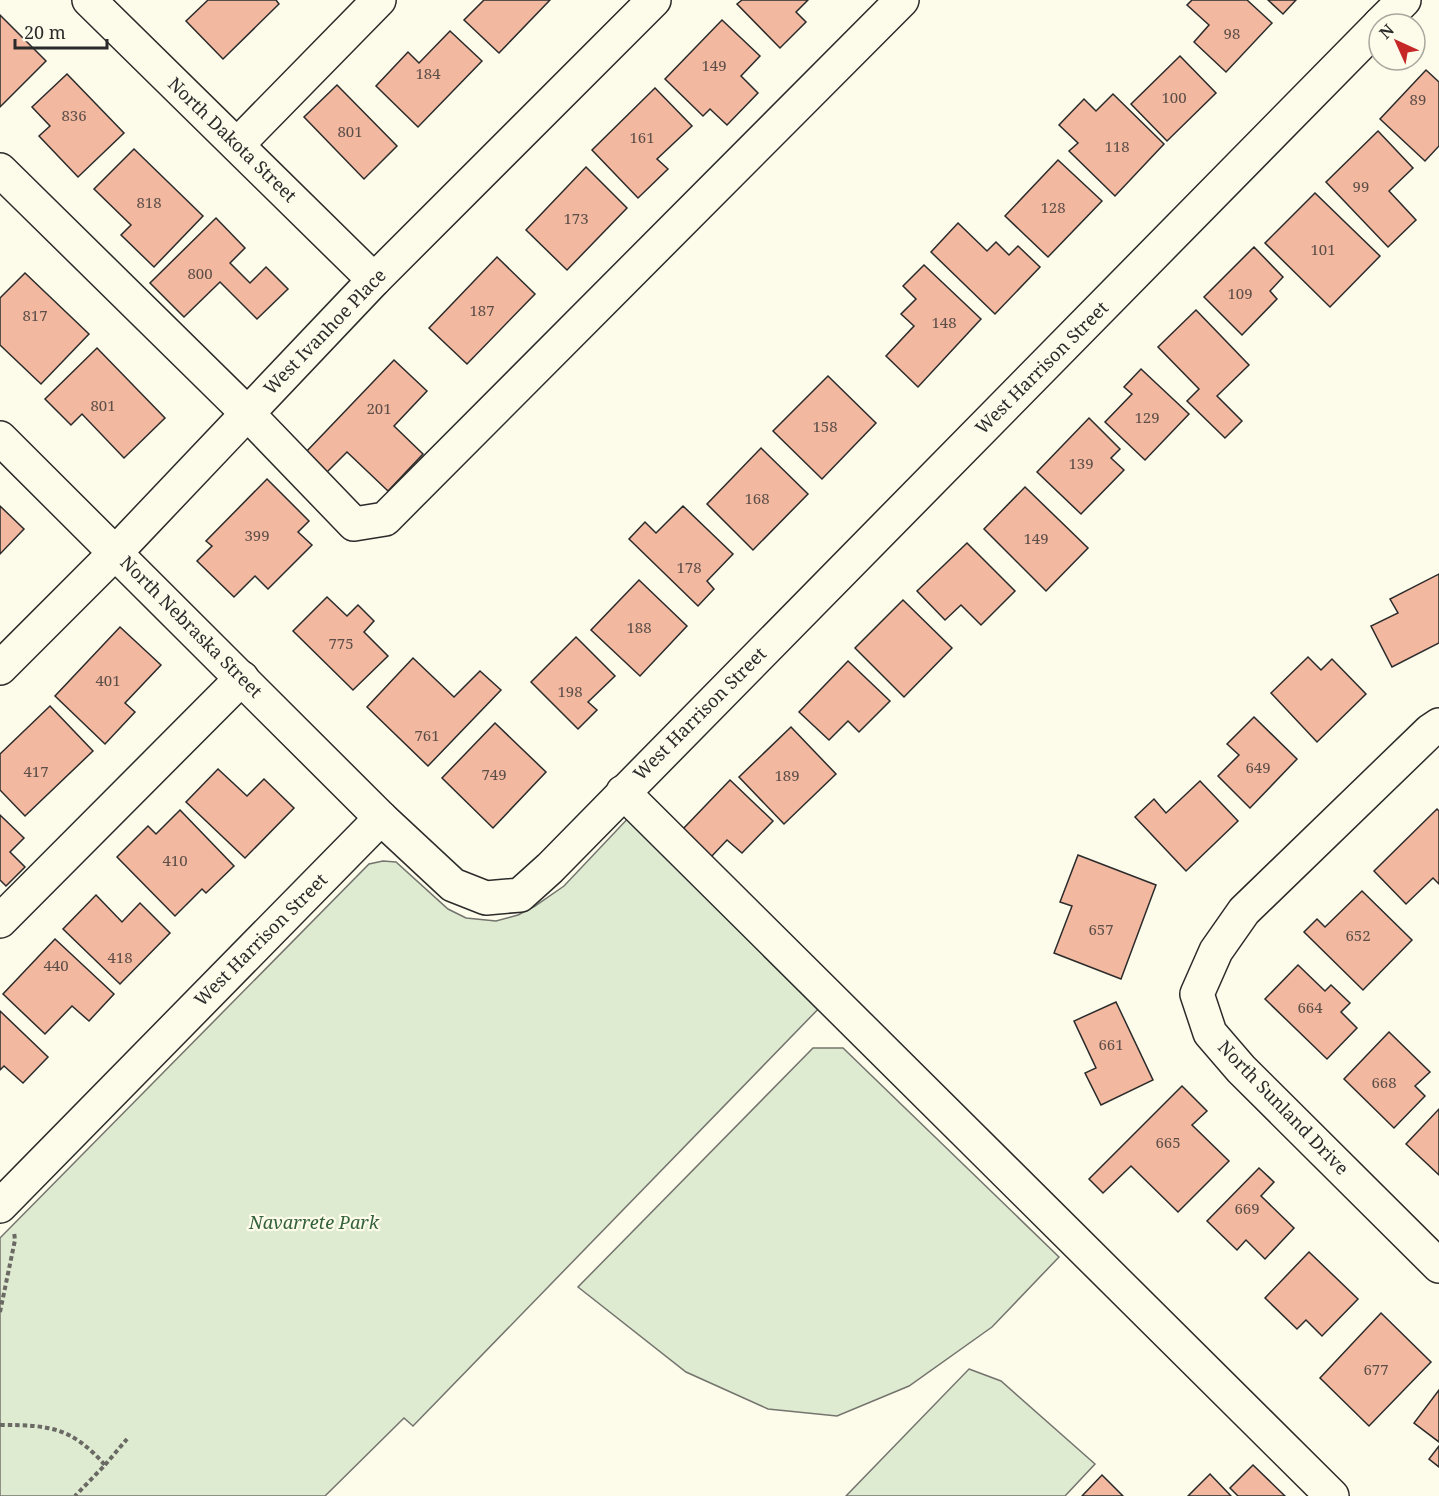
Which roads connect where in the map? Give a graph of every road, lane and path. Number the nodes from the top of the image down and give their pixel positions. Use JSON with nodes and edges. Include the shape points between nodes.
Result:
{"nodes":[{"id":1,"x":379,"y":0,"type":"edge"},
{"id":2,"x":654,"y":0,"type":"edge"},
{"id":3,"x":902,"y":0,"type":"edge"},
{"id":4,"x":1404,"y":0,"type":"edge"},
{"id":5,"x":104,"y":5,"type":"edge"},
{"id":6,"x":1392,"y":12,"type":"edge"},
{"id":7,"x":1367,"y":38,"type":"edge"},
{"id":8,"x":237,"y":144,"type":"junction"},
{"id":9,"x":0,"y":170,"type":"edge"},
{"id":10,"x":374,"y":280,"type":"junction"},
{"id":11,"x":247,"y":413,"type":"junction"},
{"id":12,"x":0,"y":438,"type":"edge"},
{"id":13,"x":116,"y":552,"type":"junction"},
{"id":14,"x":0,"y":668,"type":"edge"},
{"id":15,"x":242,"y":678,"type":"junction"},
{"id":16,"x":1439,"y":725,"type":"edge"},
{"id":17,"x":623,"y":792,"type":"junction"},
{"id":18,"x":381,"y":818,"type":"junction"},
{"id":19,"x":0,"y":921,"type":"edge"},
{"id":20,"x":3,"y":1202,"type":"edge"},
{"id":21,"x":1439,"y":1266,"type":"edge"},
{"id":22,"x":0,"y":1312,"type":"edge"},
{"id":23,"x":0,"y":1425,"type":"edge"},
{"id":24,"x":127,"y":1439,"type":"dead end"},
{"id":25,"x":105,"y":1465,"type":"junction"},
{"id":26,"x":75,"y":1496,"type":"edge"},
{"id":27,"x":1332,"y":1496,"type":"edge"}],
"edges":[{"from":1,"to":8,"type":"street"},
{"from":2,"to":10,"type":"street","name":"West Ivanhoe Place"},
{"from":3,"to":11,"type":"street","via":[[385,519],[354,524]]},
{"from":4,"to":6,"type":"street","name":"West Harrison Street"},
{"from":5,"to":8,"type":"street","name":"North Dakota Street"},
{"from":7,"to":17,"type":"street","name":"West Harrison Street"},
{"from":8,"to":10,"type":"street","name":"North Dakota Street"},
{"from":9,"to":11,"type":"street"},
{"from":10,"to":11,"type":"street","name":"West Ivanhoe Place"},
{"from":11,"to":13,"type":"street","name":"West Ivanhoe Place"},
{"from":12,"to":13,"type":"street","name":"North Nebraska Street"},
{"from":13,"to":14,"type":"street","name":"West Ivanhoe Place"},
{"from":13,"to":15,"type":"street","name":"North Nebraska Street"},
{"from":15,"to":18,"type":"street","name":"North Nebraska Street"},
{"from":15,"to":19,"type":"street"},
{"from":16,"to":21,"type":"street","name":"North Sunland Drive","via":[[1244,911],[1216,951],[1197,994],[1210,1033],[1241,1069]]},
{"from":17,"to":18,"type":"street","name":"West Harrison Street","via":[[520,895],[486,898],[453,885]]},
{"from":17,"to":27,"type":"street"},
{"from":18,"to":20,"type":"street","name":"West Harrison Street"},
{"from":20,"to":22,"type":"path","via":[[15,1240]]},
{"from":23,"to":25,"type":"path","via":[[43,1426],[63,1431],[89,1448]]},
{"from":24,"to":25,"type":"path"},
{"from":25,"to":26,"type":"path"}]}
